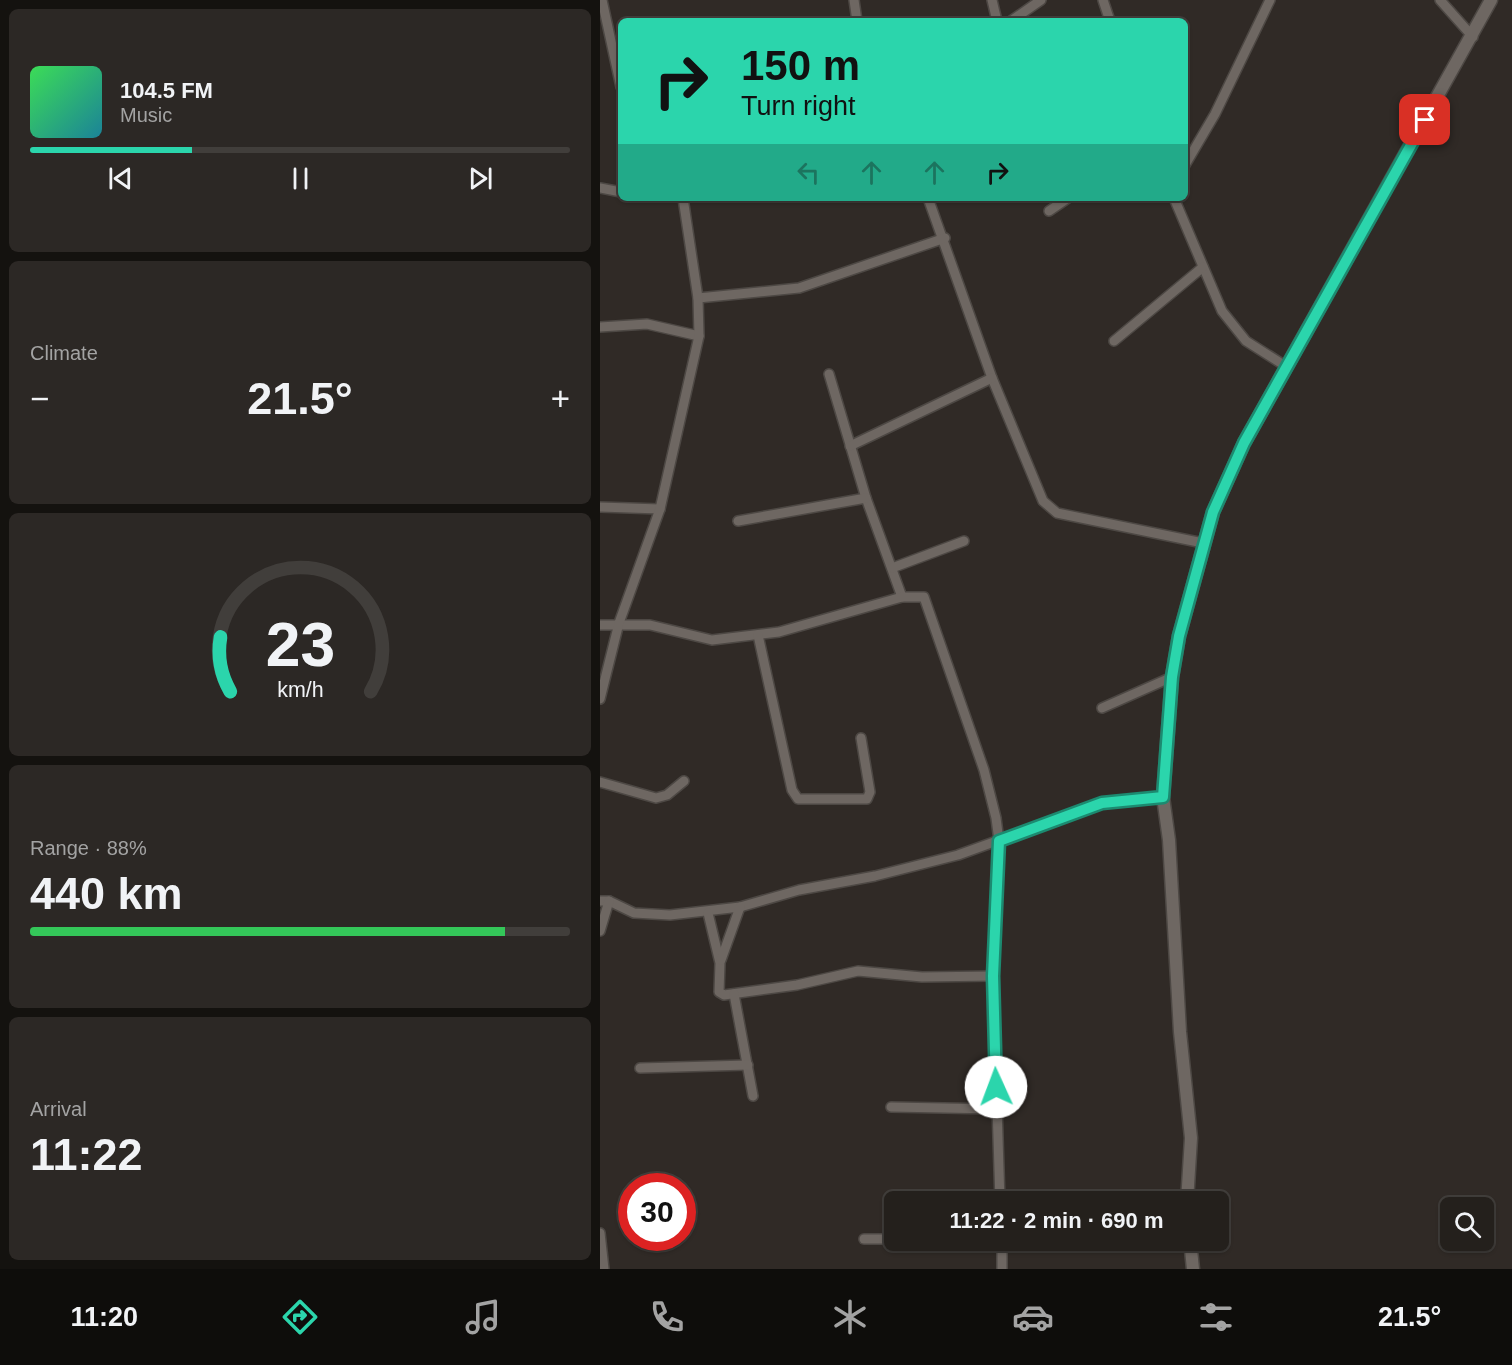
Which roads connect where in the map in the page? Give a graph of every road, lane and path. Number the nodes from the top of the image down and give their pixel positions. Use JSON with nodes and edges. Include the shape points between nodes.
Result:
{"nodes":[{"id":1,"x":602,"y":0,"type":"edge"},
{"id":2,"x":854,"y":0,"type":"edge"},
{"id":3,"x":993,"y":0,"type":"edge"},
{"id":4,"x":1041,"y":0,"type":"edge"},
{"id":5,"x":1102,"y":0,"type":"edge"},
{"id":6,"x":1270,"y":0,"type":"edge"},
{"id":7,"x":1440,"y":0,"type":"edge"},
{"id":8,"x":1491,"y":0,"type":"edge"},
{"id":9,"x":857,"y":18,"type":"edge"},
{"id":10,"x":996,"y":18,"type":"edge"},
{"id":11,"x":1015,"y":18,"type":"edge"},
{"id":12,"x":1109,"y":18,"type":"edge"},
{"id":13,"x":1473,"y":37,"type":"junction"},
{"id":14,"x":618,"y":73,"type":"edge"},
{"id":15,"x":1188,"y":160,"type":"edge"},
{"id":16,"x":600,"y":188,"type":"edge"},
{"id":17,"x":618,"y":191,"type":"edge"},
{"id":18,"x":683,"y":201,"type":"edge"},
{"id":19,"x":929,"y":201,"type":"edge"},
{"id":20,"x":1064,"y":201,"type":"edge"},
{"id":21,"x":1175,"y":201,"type":"edge"},
{"id":22,"x":1049,"y":211,"type":"dead end"},
{"id":23,"x":945,"y":238,"type":"junction"},
{"id":24,"x":1203,"y":267,"type":"junction"},
{"id":25,"x":698,"y":298,"type":"junction"},
{"id":26,"x":600,"y":327,"type":"edge"},
{"id":27,"x":699,"y":336,"type":"junction"},
{"id":28,"x":1114,"y":340,"type":"dead end"},
{"id":29,"x":1287,"y":367,"type":"junction"},
{"id":30,"x":829,"y":374,"type":"dead end"},
{"id":31,"x":992,"y":378,"type":"junction"},
{"id":32,"x":850,"y":446,"type":"junction"},
{"id":33,"x":866,"y":498,"type":"junction"},
{"id":34,"x":600,"y":507,"type":"edge"},
{"id":35,"x":660,"y":510,"type":"junction"},
{"id":36,"x":738,"y":521,"type":"dead end"},
{"id":37,"x":964,"y":541,"type":"dead end"},
{"id":38,"x":1203,"y":543,"type":"junction"},
{"id":39,"x":892,"y":568,"type":"junction"},
{"id":40,"x":902,"y":597,"type":"junction"},
{"id":41,"x":619,"y":623,"type":"junction"},
{"id":42,"x":600,"y":625,"type":"edge"},
{"id":43,"x":759,"y":635,"type":"junction"},
{"id":44,"x":1172,"y":677,"type":"junction"},
{"id":45,"x":600,"y":699,"type":"edge"},
{"id":46,"x":1102,"y":708,"type":"dead end"},
{"id":47,"x":861,"y":738,"type":"dead end"},
{"id":48,"x":684,"y":781,"type":"dead end"},
{"id":49,"x":600,"y":782,"type":"edge"},
{"id":50,"x":1163,"y":797,"type":"junction"},
{"id":51,"x":999,"y":841,"type":"junction"},
{"id":52,"x":604,"y":901,"type":"edge"},
{"id":53,"x":740,"y":907,"type":"junction"},
{"id":54,"x":708,"y":913,"type":"junction"},
{"id":55,"x":600,"y":931,"type":"edge"},
{"id":56,"x":720,"y":963,"type":"junction"},
{"id":57,"x":993,"y":976,"type":"junction"},
{"id":58,"x":734,"y":994,"type":"junction"},
{"id":59,"x":748,"y":1065,"type":"junction"},
{"id":60,"x":640,"y":1068,"type":"dead end"},
{"id":61,"x":753,"y":1096,"type":"dead end"},
{"id":62,"x":891,"y":1107,"type":"dead end"},
{"id":63,"x":997,"y":1110,"type":"junction"},
{"id":64,"x":1000,"y":1191,"type":"edge"},
{"id":65,"x":1187,"y":1191,"type":"edge"},
{"id":66,"x":600,"y":1233,"type":"edge"},
{"id":67,"x":864,"y":1239,"type":"dead end"},
{"id":68,"x":884,"y":1239,"type":"edge"},
{"id":69,"x":1002,"y":1251,"type":"edge"},
{"id":70,"x":1191,"y":1251,"type":"edge"},
{"id":71,"x":604,"y":1269,"type":"edge"},
{"id":72,"x":1002,"y":1269,"type":"edge"},
{"id":73,"x":1193,"y":1269,"type":"edge"}],
"edges":[{"from":1,"to":14,"type":"street"},
{"from":2,"to":9,"type":"street"},
{"from":3,"to":10,"type":"street"},
{"from":4,"to":11,"type":"street"},
{"from":5,"to":12,"type":"street"},
{"from":6,"to":15,"type":"street","via":[[1215,114]]},
{"from":7,"to":13,"type":"street"},
{"from":8,"to":13,"type":"street"},
{"from":13,"to":29,"type":"street"},
{"from":16,"to":17,"type":"street"},
{"from":18,"to":25,"type":"street"},
{"from":19,"to":23,"type":"street"},
{"from":20,"to":22,"type":"street"},
{"from":21,"to":24,"type":"street"},
{"from":23,"to":25,"type":"street","via":[[800,288]]},
{"from":23,"to":31,"type":"street"},
{"from":24,"to":28,"type":"street"},
{"from":24,"to":29,"type":"street","via":[[1222,311],[1246,341]]},
{"from":25,"to":27,"type":"street"},
{"from":26,"to":27,"type":"street","via":[[647,324]]},
{"from":27,"to":35,"type":"street"},
{"from":29,"to":38,"type":"street","via":[[1244,443]]},
{"from":30,"to":32,"type":"street"},
{"from":31,"to":32,"type":"street"},
{"from":31,"to":38,"type":"street","via":[[1043,501],[1057,513]]},
{"from":32,"to":33,"type":"street"},
{"from":33,"to":36,"type":"street"},
{"from":33,"to":39,"type":"street"},
{"from":34,"to":35,"type":"street"},
{"from":35,"to":41,"type":"street"},
{"from":37,"to":39,"type":"street"},
{"from":38,"to":44,"type":"street"},
{"from":39,"to":40,"type":"street"},
{"from":40,"to":43,"type":"street"},
{"from":40,"to":51,"type":"street","via":[[924,597],[984,770]]},
{"from":41,"to":42,"type":"street"},
{"from":41,"to":43,"type":"street","via":[[712,639]]},
{"from":41,"to":45,"type":"street"},
{"from":43,"to":47,"type":"street","via":[[792,790],[798,799],[867,799],[870,792]]},
{"from":44,"to":46,"type":"street"},
{"from":44,"to":50,"type":"street"},
{"from":48,"to":49,"type":"street","via":[[667,795],[656,798]]},
{"from":50,"to":51,"type":"street","via":[[1102,803]]},
{"from":50,"to":65,"type":"street","via":[[1191,1138]]},
{"from":51,"to":53,"type":"street","via":[[876,876],[799,890]]},
{"from":51,"to":57,"type":"street"},
{"from":52,"to":54,"type":"street","via":[[634,913]]},
{"from":52,"to":55,"type":"street"},
{"from":53,"to":54,"type":"street"},
{"from":53,"to":56,"type":"street"},
{"from":54,"to":56,"type":"street"},
{"from":56,"to":58,"type":"street","via":[[719,992]]},
{"from":57,"to":58,"type":"street","via":[[922,977],[858,971]]},
{"from":57,"to":63,"type":"street"},
{"from":58,"to":59,"type":"street"},
{"from":59,"to":60,"type":"street"},
{"from":59,"to":61,"type":"street"},
{"from":62,"to":63,"type":"street"},
{"from":63,"to":64,"type":"street"},
{"from":66,"to":71,"type":"street"},
{"from":67,"to":68,"type":"street"},
{"from":69,"to":72,"type":"street"},
{"from":70,"to":73,"type":"street"}]}
